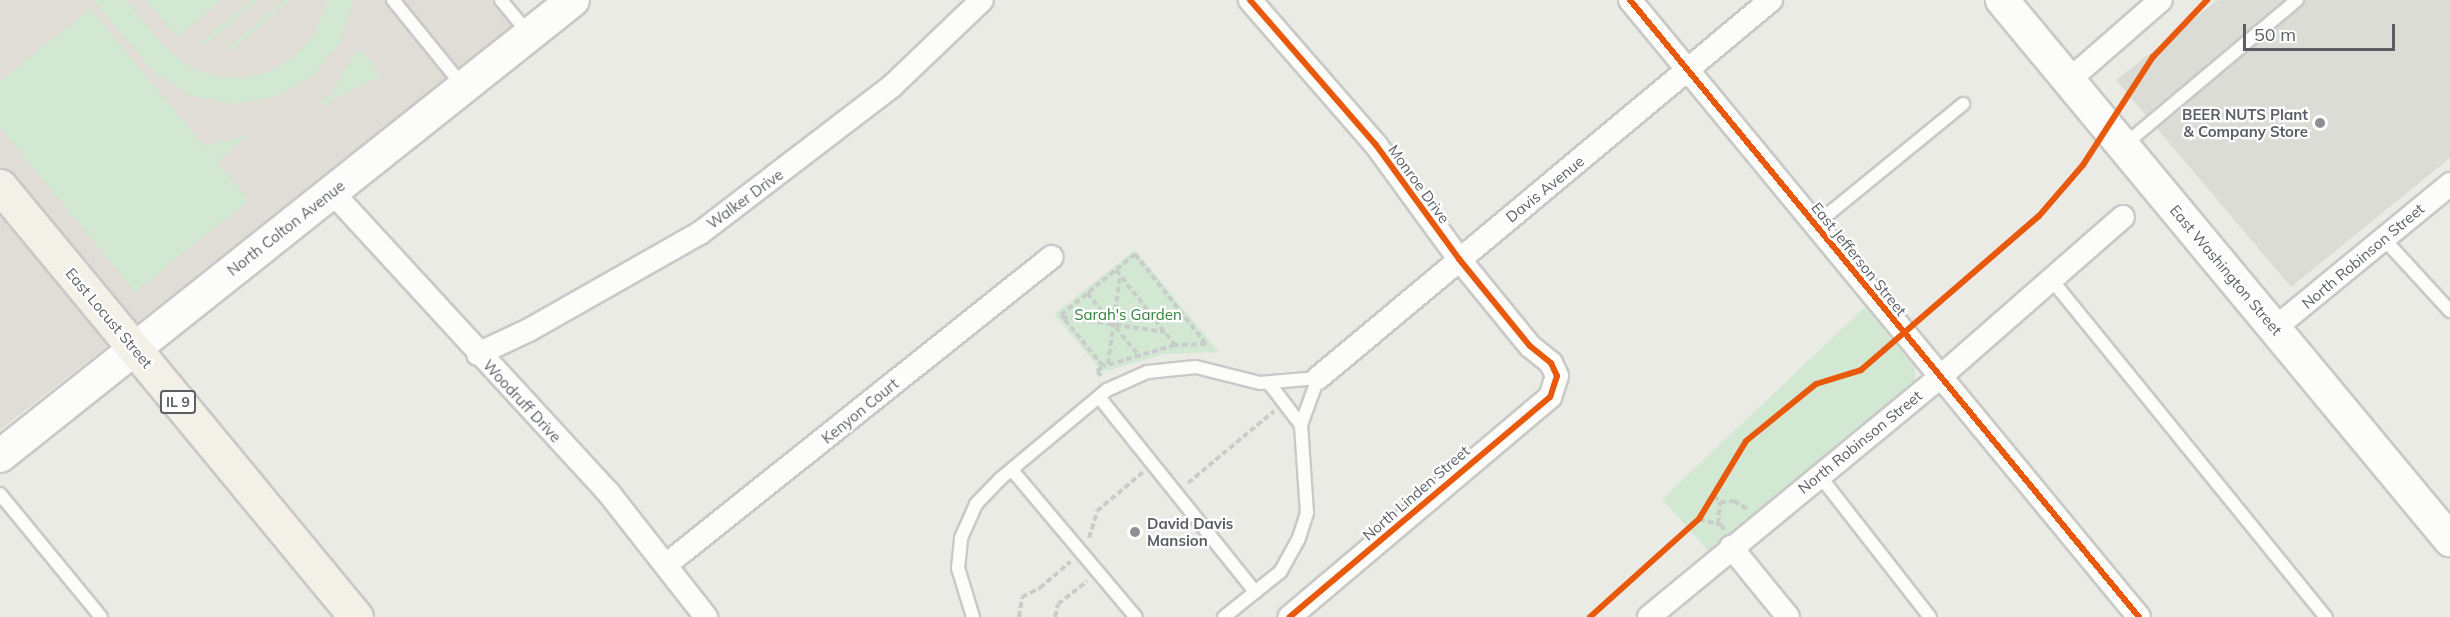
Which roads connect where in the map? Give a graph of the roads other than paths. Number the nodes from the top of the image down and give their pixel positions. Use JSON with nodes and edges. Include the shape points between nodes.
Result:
{"nodes":[{"id":1,"x":393,"y":0,"type":"edge"},
{"id":2,"x":501,"y":0,"type":"edge"},
{"id":3,"x":573,"y":0,"type":"edge"},
{"id":4,"x":982,"y":0,"type":"edge"},
{"id":5,"x":1250,"y":0,"type":"edge"},
{"id":6,"x":1630,"y":0,"type":"edge"},
{"id":7,"x":1771,"y":0,"type":"edge"},
{"id":8,"x":2002,"y":0,"type":"edge"},
{"id":9,"x":2161,"y":0,"type":"edge"},
{"id":10,"x":2297,"y":0,"type":"edge"},
{"id":11,"x":530,"y":34,"type":"junction"},
{"id":12,"x":1687,"y":69,"type":"junction"},
{"id":13,"x":2068,"y":81,"type":"junction"},
{"id":14,"x":463,"y":87,"type":"junction"},
{"id":15,"x":1963,"y":104,"type":"dead end"},
{"id":16,"x":2122,"y":146,"type":"junction"},
{"id":17,"x":2450,"y":184,"type":"edge"},
{"id":18,"x":0,"y":186,"type":"edge"},
{"id":19,"x":332,"y":192,"type":"junction"},
{"id":20,"x":2123,"y":217,"type":"dead end"},
{"id":21,"x":1816,"y":224,"type":"junction"},
{"id":22,"x":2384,"y":239,"type":"junction"},
{"id":23,"x":1053,"y":257,"type":"dead end"},
{"id":24,"x":1459,"y":259,"type":"junction"},
{"id":25,"x":2051,"y":279,"type":"junction"},
{"id":26,"x":2450,"y":311,"type":"edge"},
{"id":27,"x":2275,"y":328,"type":"junction"},
{"id":28,"x":134,"y":348,"type":"junction"},
{"id":29,"x":478,"y":354,"type":"junction"},
{"id":30,"x":1940,"y":377,"type":"junction"},
{"id":31,"x":1318,"y":378,"type":"junction"},
{"id":32,"x":1269,"y":383,"type":"junction"},
{"id":33,"x":1555,"y":386,"type":"joint"},
{"id":34,"x":1099,"y":397,"type":"junction"},
{"id":35,"x":1301,"y":425,"type":"junction"},
{"id":36,"x":0,"y":456,"type":"edge"},
{"id":37,"x":1011,"y":470,"type":"junction"},
{"id":38,"x":1819,"y":475,"type":"junction"},
{"id":39,"x":0,"y":494,"type":"edge"},
{"id":40,"x":2450,"y":540,"type":"edge"},
{"id":41,"x":1731,"y":547,"type":"junction"},
{"id":42,"x":667,"y":564,"type":"junction"},
{"id":43,"x":1255,"y":592,"type":"junction"},
{"id":44,"x":101,"y":617,"type":"edge"},
{"id":45,"x":356,"y":617,"type":"edge"},
{"id":46,"x":706,"y":617,"type":"edge"},
{"id":47,"x":973,"y":617,"type":"edge"},
{"id":48,"x":1136,"y":617,"type":"edge"},
{"id":49,"x":1224,"y":617,"type":"edge"},
{"id":50,"x":1290,"y":617,"type":"edge"},
{"id":51,"x":1649,"y":617,"type":"edge"},
{"id":52,"x":1788,"y":617,"type":"edge"},
{"id":53,"x":1930,"y":617,"type":"edge"},
{"id":54,"x":2139,"y":617,"type":"edge"},
{"id":55,"x":2326,"y":617,"type":"edge"}],
"edges":[{"from":1,"to":14,"type":"lane"},
{"from":2,"to":11,"type":"lane"},
{"from":3,"to":11,"type":"street","name":"North Colton Avenue"},
{"from":4,"to":29,"type":"street","name":"Walker Drive","via":[[892,86],[700,233],[529,330]]},
{"from":5,"to":24,"type":"street","name":"Monroe Drive","via":[[1376,146]]},
{"from":6,"to":12,"type":"street","name":"East Jefferson Street"},
{"from":7,"to":12,"type":"street","name":"Davis Avenue"},
{"from":8,"to":13,"type":"street","name":"East Washington Street"},
{"from":9,"to":13,"type":"street"},
{"from":10,"to":16,"type":"lane"},
{"from":11,"to":14,"type":"street","name":"North Colton Avenue"},
{"from":12,"to":21,"type":"street","name":"East Jefferson Street"},
{"from":12,"to":24,"type":"street","name":"Davis Avenue","via":[[1667,90]]},
{"from":13,"to":16,"type":"street","name":"East Washington Street"},
{"from":14,"to":19,"type":"street","name":"North Colton Avenue"},
{"from":15,"to":21,"type":"lane"},
{"from":16,"to":27,"type":"street","name":"East Washington Street"},
{"from":17,"to":22,"type":"street","name":"North Robinson Street"},
{"from":18,"to":28,"type":"main road","name":"East Locust Street","number":"IL 9"},
{"from":19,"to":28,"type":"street","name":"North Colton Avenue"},
{"from":19,"to":29,"type":"street","name":"Woodruff Drive"},
{"from":20,"to":25,"type":"street","name":"North Robinson Street"},
{"from":21,"to":30,"type":"street","name":"East Jefferson Street"},
{"from":22,"to":26,"type":"lane"},
{"from":22,"to":27,"type":"street","name":"North Robinson Street"},
{"from":23,"to":42,"type":"street","name":"Kenyon Court"},
{"from":24,"to":31,"type":"street","name":"Davis Avenue"},
{"from":24,"to":33,"type":"street","name":"Monroe Drive","via":[[1530,346],[1551,363],[1557,376]]},
{"from":25,"to":30,"type":"street","name":"North Robinson Street"},
{"from":25,"to":55,"type":"lane"},
{"from":27,"to":40,"type":"street","name":"East Washington Street"},
{"from":28,"to":36,"type":"street","name":"North Colton Avenue"},
{"from":28,"to":45,"type":"main road","name":"East Locust Street","number":"IL 9"},
{"from":29,"to":42,"type":"street","name":"Woodruff Drive","via":[[608,492]]},
{"from":30,"to":38,"type":"street","name":"North Robinson Street"},
{"from":30,"to":54,"type":"street","name":"East Jefferson Street"},
{"from":31,"to":32,"type":"lane"},
{"from":31,"to":35,"type":"lane"},
{"from":32,"to":34,"type":"lane","via":[[1196,367],[1147,372]]},
{"from":32,"to":35,"type":"lane"},
{"from":33,"to":50,"type":"street","name":"North Linden Street","via":[[1542,405]]},
{"from":34,"to":37,"type":"lane"},
{"from":34,"to":43,"type":"lane"},
{"from":35,"to":43,"type":"lane","via":[[1307,513],[1280,572]]},
{"from":37,"to":47,"type":"lane","via":[[976,504],[961,538],[958,568]]},
{"from":37,"to":48,"type":"lane"},
{"from":38,"to":41,"type":"street","name":"North Robinson Street"},
{"from":38,"to":53,"type":"lane"},
{"from":39,"to":44,"type":"lane"},
{"from":41,"to":51,"type":"street","name":"North Robinson Street"},
{"from":41,"to":52,"type":"street"},
{"from":42,"to":46,"type":"street","name":"Woodruff Drive"},
{"from":43,"to":49,"type":"lane"}]}
